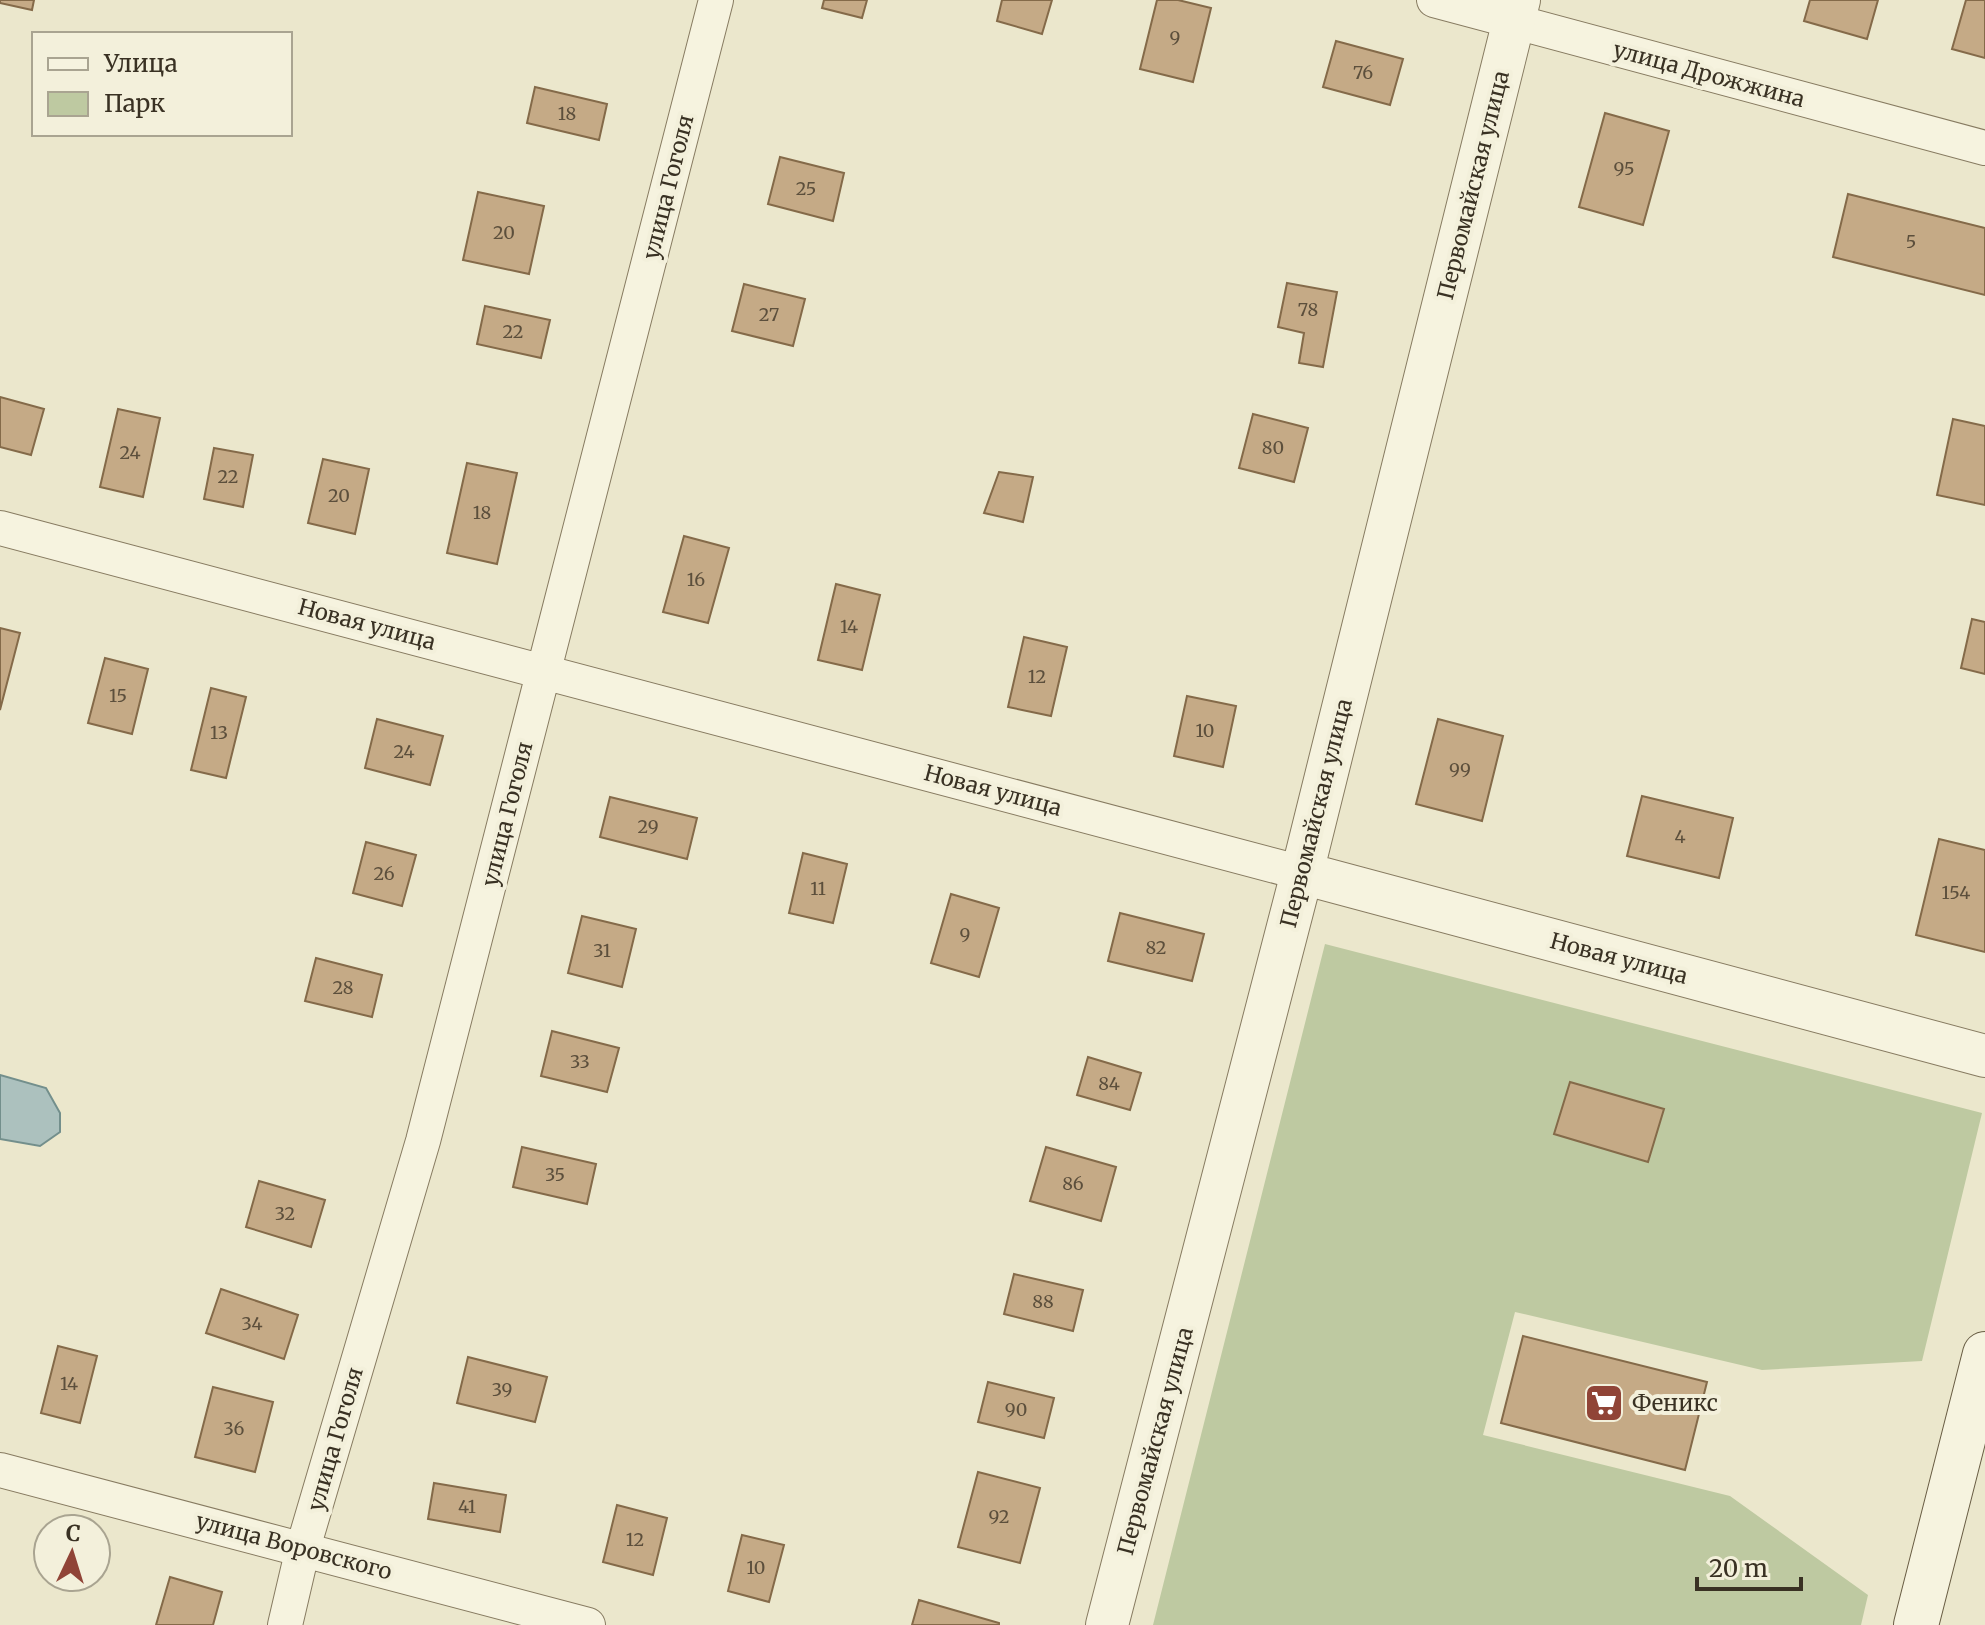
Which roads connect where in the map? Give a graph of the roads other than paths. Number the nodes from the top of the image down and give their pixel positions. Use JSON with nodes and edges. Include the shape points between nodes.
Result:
{"nodes":[{"id":1,"x":716,"y":0,"type":"edge"},
{"id":2,"x":1434,"y":0,"type":"edge"},
{"id":3,"x":1516,"y":11,"type":"edge"},
{"id":4,"x":1985,"y":148,"type":"edge"},
{"id":5,"x":0,"y":528,"type":"edge"},
{"id":6,"x":544,"y":670,"type":"junction"},
{"id":7,"x":1302,"y":873,"type":"junction"},
{"id":8,"x":1985,"y":1056,"type":"edge"},
{"id":9,"x":1985,"y":1354,"type":"edge"},
{"id":10,"x":0,"y":1470,"type":"edge"},
{"id":11,"x":303,"y":1548,"type":"junction"},
{"id":12,"x":285,"y":1625,"type":"edge"},
{"id":13,"x":588,"y":1625,"type":"edge"},
{"id":14,"x":1107,"y":1625,"type":"edge"},
{"id":15,"x":1916,"y":1625,"type":"edge"}],
"edges":[{"from":1,"to":6,"type":"street","name":"улица Гоголя"},
{"from":2,"to":3,"type":"street","name":"улица Дрожжина"},
{"from":3,"to":4,"type":"street","name":"улица Дрожжина"},
{"from":3,"to":7,"type":"street","name":"Первомайская улица"},
{"from":5,"to":6,"type":"street","name":"Новая улица"},
{"from":6,"to":7,"type":"street","name":"Новая улица"},
{"from":6,"to":11,"type":"street","name":"улица Гоголя","via":[[423,1141]]},
{"from":7,"to":8,"type":"street","name":"Новая улица"},
{"from":7,"to":14,"type":"street","name":"Первомайская улица"},
{"from":9,"to":15,"type":"main road"},
{"from":10,"to":11,"type":"street","name":"улица Воровского"},
{"from":11,"to":12,"type":"street","name":"улица Гоголя"},
{"from":11,"to":13,"type":"street","name":"улица Воровского"}]}
